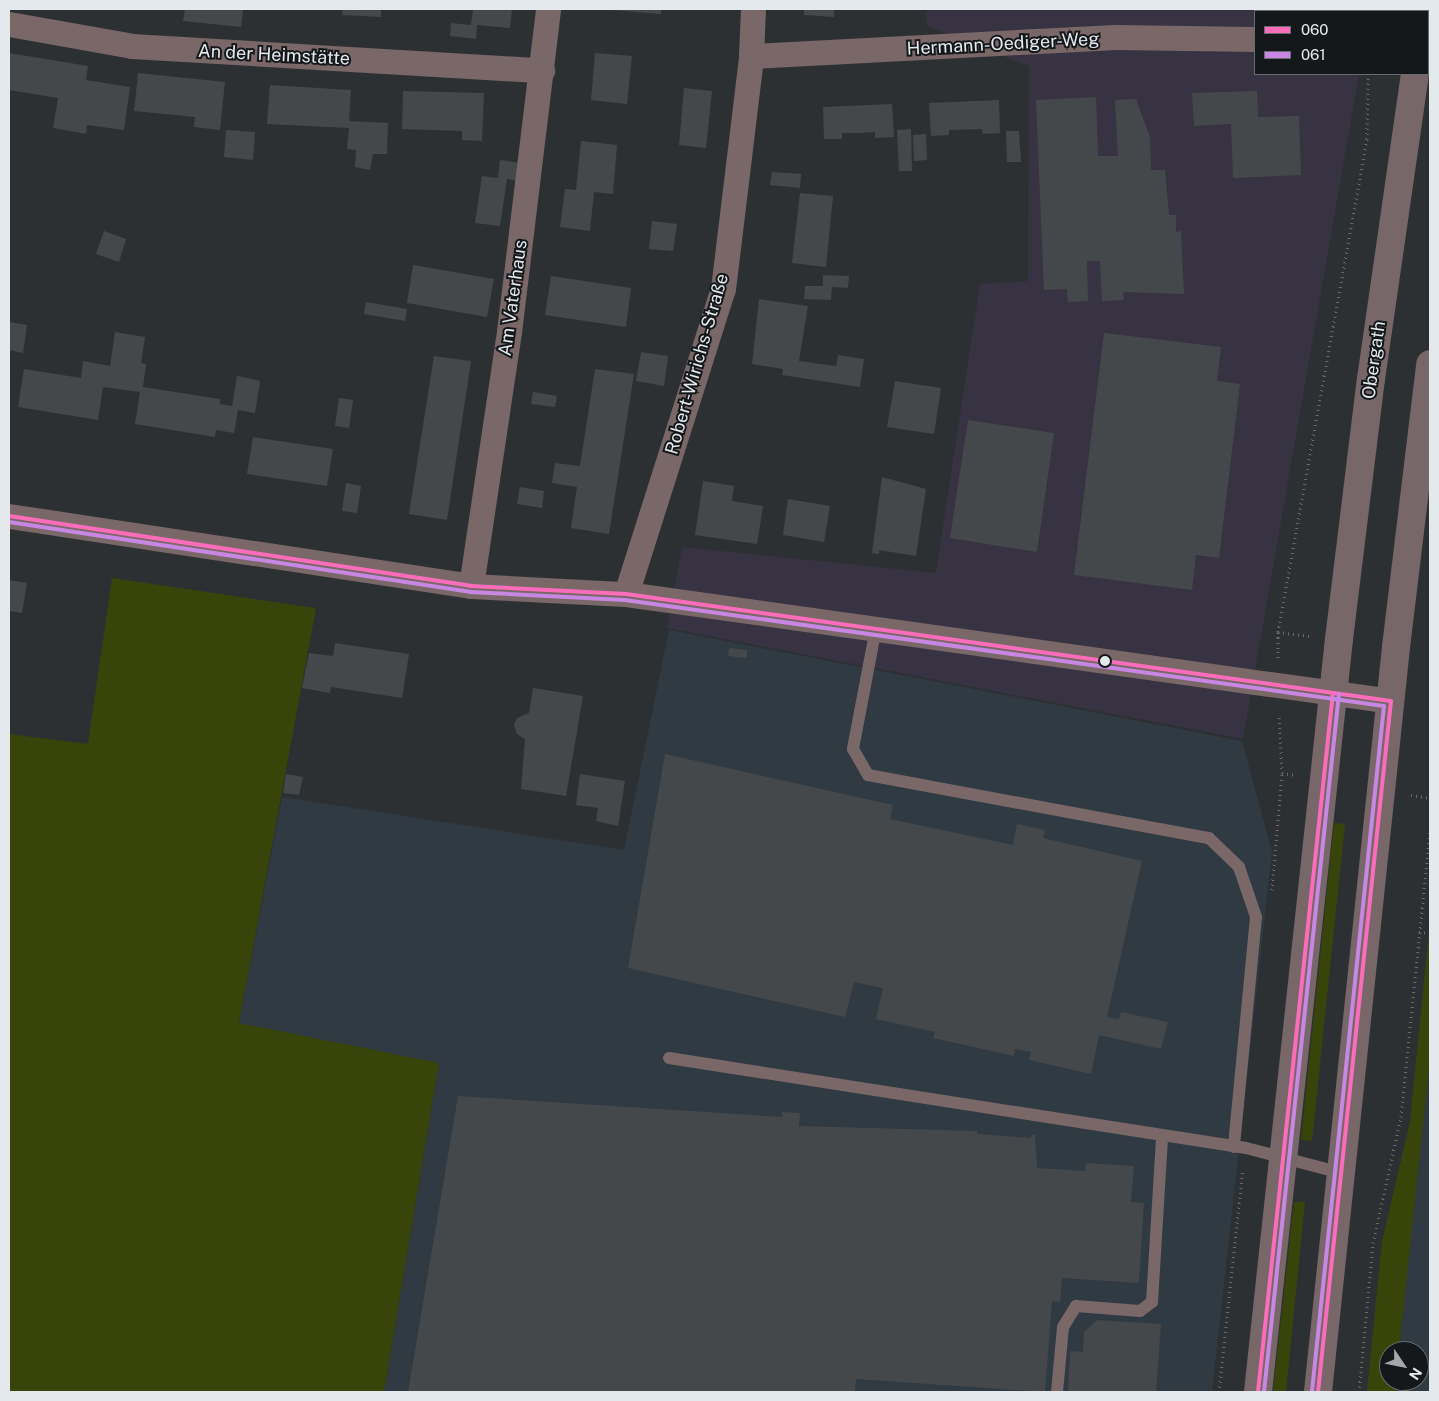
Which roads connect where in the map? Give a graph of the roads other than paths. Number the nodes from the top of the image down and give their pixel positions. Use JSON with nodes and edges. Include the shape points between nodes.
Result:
{"nodes":[{"id":1,"x":548,"y":9,"type":"edge"},
{"id":2,"x":753,"y":9,"type":"edge"},
{"id":3,"x":9,"y":24,"type":"edge"},
{"id":4,"x":1254,"y":39,"type":"edge"},
{"id":5,"x":751,"y":56,"type":"junction"},
{"id":6,"x":542,"y":70,"type":"junction"},
{"id":7,"x":1415,"y":75,"type":"edge"},
{"id":8,"x":1430,"y":364,"type":"edge"},
{"id":9,"x":9,"y":516,"type":"edge"},
{"id":10,"x":471,"y":586,"type":"junction"},
{"id":11,"x":626,"y":594,"type":"junction"},
{"id":12,"x":876,"y":628,"type":"junction"},
{"id":13,"x":1333,"y":693,"type":"junction"},
{"id":14,"x":1391,"y":701,"type":"junction"},
{"id":15,"x":669,"y":1058,"type":"dead end"},
{"id":16,"x":1162,"y":1137,"type":"junction"},
{"id":17,"x":1234,"y":1147,"type":"junction"},
{"id":18,"x":1282,"y":1157,"type":"junction"},
{"id":19,"x":1341,"y":1173,"type":"junction"},
{"id":20,"x":1058,"y":1392,"type":"edge"},
{"id":21,"x":1258,"y":1392,"type":"edge"},
{"id":22,"x":1318,"y":1392,"type":"edge"}],
"edges":[{"from":1,"to":6,"type":"street","name":"Am Vaterhaus"},
{"from":2,"to":5,"type":"street","name":"Robert-Wirichs-Straße"},
{"from":3,"to":6,"type":"street","name":"An der Heimstätte","via":[[132,46]]},
{"from":4,"to":5,"type":"street","name":"Hermann-Oediger-Weg","via":[[1116,37]]},
{"from":5,"to":11,"type":"street","name":"Robert-Wirichs-Straße","via":[[724,289]]},
{"from":6,"to":10,"type":"street","name":"Am Vaterhaus","via":[[509,332]]},
{"from":7,"to":13,"type":"main road","name":"Obergath","via":[[1371,380]]},
{"from":8,"to":14,"type":"main road"},
{"from":9,"to":10,"type":"street"},
{"from":10,"to":11,"type":"street"},
{"from":11,"to":12,"type":"street"},
{"from":12,"to":13,"type":"street"},
{"from":12,"to":17,"type":"lane","via":[[853,749],[868,775],[1209,838],[1239,867],[1256,917]]},
{"from":13,"to":14,"type":"street"},
{"from":13,"to":18,"type":"main road","name":"Obergath"},
{"from":14,"to":19,"type":"main road"},
{"from":15,"to":16,"type":"lane"},
{"from":16,"to":17,"type":"lane"},
{"from":16,"to":20,"type":"lane","via":[[1152,1302],[1140,1311],[1076,1306],[1063,1327]]},
{"from":17,"to":18,"type":"lane"},
{"from":18,"to":19,"type":"lane"},
{"from":18,"to":21,"type":"main road","name":"Obergath"},
{"from":19,"to":22,"type":"main road"}]}
